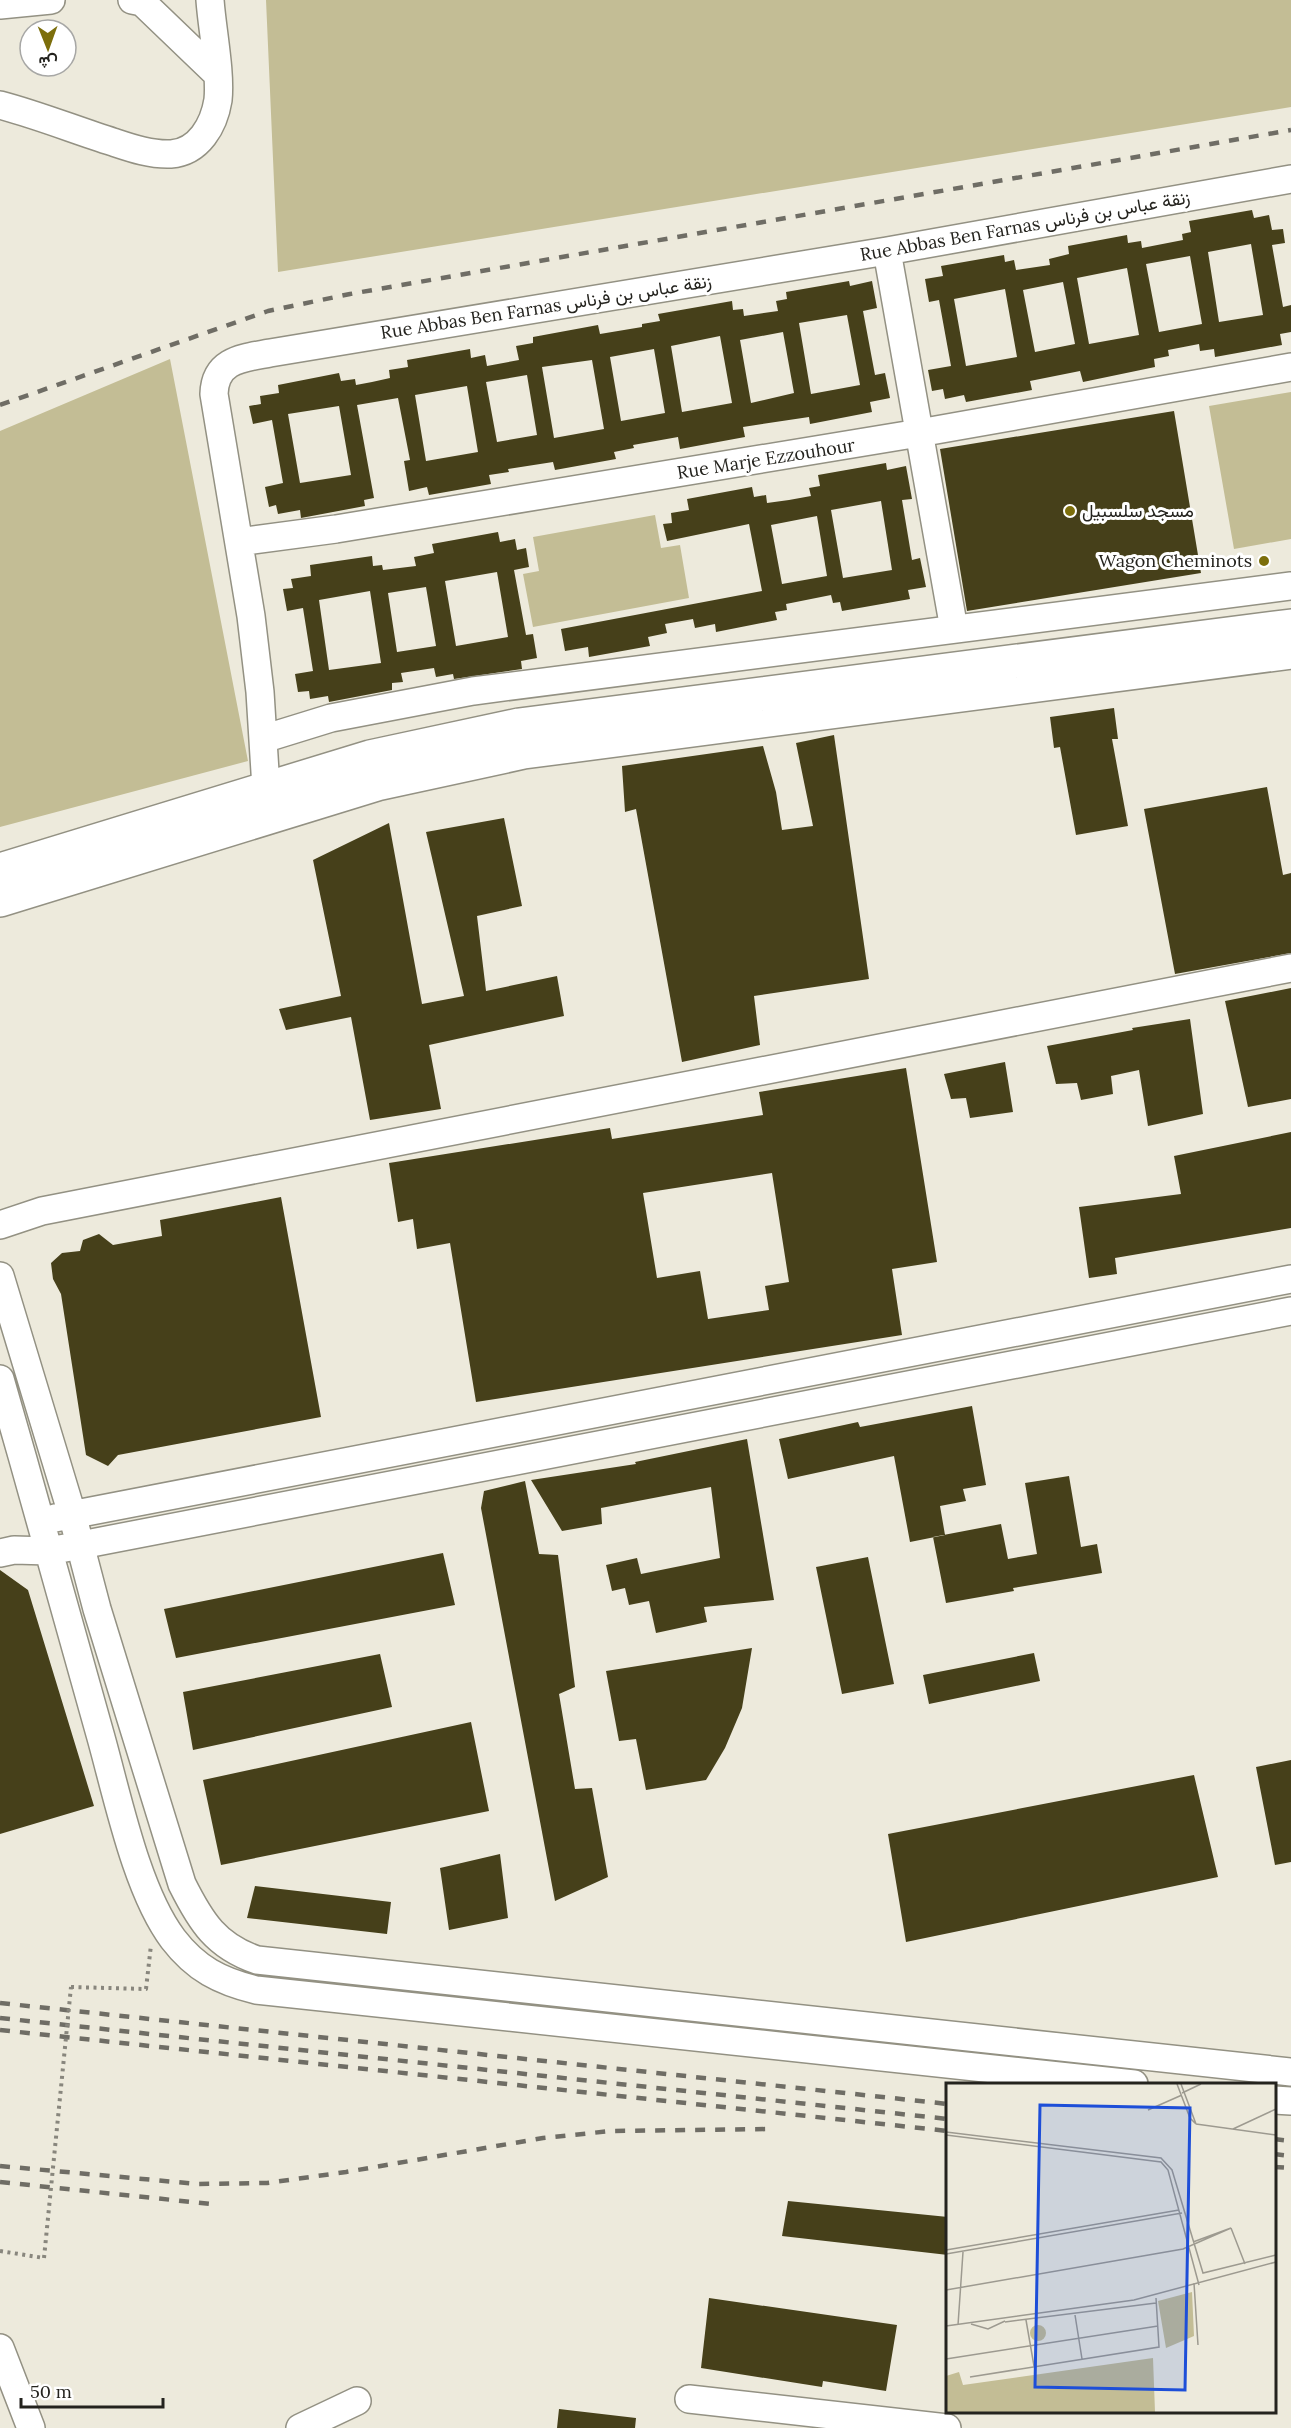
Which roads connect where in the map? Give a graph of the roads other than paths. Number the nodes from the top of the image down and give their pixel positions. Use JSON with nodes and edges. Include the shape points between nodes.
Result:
{"nodes":[{"id":1,"x":51,"y":0,"type":"edge"},
{"id":2,"x":132,"y":0,"type":"edge"},
{"id":3,"x":210,"y":0,"type":"edge"},
{"id":4,"x":0,"y":5,"type":"edge"},
{"id":5,"x":217,"y":74,"type":"junction"},
{"id":6,"x":0,"y":105,"type":"edge"},
{"id":7,"x":1291,"y":179,"type":"edge"},
{"id":8,"x":886,"y":251,"type":"junction"},
{"id":9,"x":1291,"y":367,"type":"edge"},
{"id":10,"x":920,"y":433,"type":"junction"},
{"id":11,"x":239,"y":542,"type":"junction"},
{"id":12,"x":1291,"y":586,"type":"edge"},
{"id":13,"x":1291,"y":626,"type":"edge"},
{"id":14,"x":954,"y":629,"type":"junction"},
{"id":15,"x":1291,"y":652,"type":"edge"},
{"id":16,"x":263,"y":739,"type":"junction"},
{"id":17,"x":266,"y":788,"type":"junction"},
{"id":18,"x":0,"y":870,"type":"edge"},
{"id":19,"x":0,"y":900,"type":"edge"},
{"id":20,"x":1291,"y":968,"type":"edge"},
{"id":21,"x":4,"y":1229,"type":"edge"},
{"id":22,"x":0,"y":1276,"type":"edge"},
{"id":23,"x":1291,"y":1279,"type":"edge"},
{"id":24,"x":1291,"y":1311,"type":"edge"},
{"id":25,"x":0,"y":1379,"type":"edge"},
{"id":26,"x":716,"y":1389,"type":"junction"},
{"id":27,"x":722,"y":1421,"type":"junction"},
{"id":28,"x":47,"y":1431,"type":"junction"},
{"id":29,"x":17,"y":1438,"type":"junction"},
{"id":30,"x":72,"y":1514,"type":"junction"},
{"id":31,"x":40,"y":1521,"type":"junction"},
{"id":32,"x":81,"y":1545,"type":"junction"},
{"id":33,"x":7,"y":1551,"type":"edge"},
{"id":34,"x":49,"y":1551,"type":"junction"},
{"id":35,"x":197,"y":1911,"type":"junction"},
{"id":36,"x":167,"y":1930,"type":"junction"},
{"id":37,"x":1291,"y":2072,"type":"edge"},
{"id":38,"x":1116,"y":2083,"type":"edge"},
{"id":39,"x":1276,"y":2100,"type":"edge"},
{"id":40,"x":1291,"y":2101,"type":"edge"},
{"id":41,"x":0,"y":2348,"type":"edge"},
{"id":42,"x":689,"y":2399,"type":"dead end"},
{"id":43,"x":357,"y":2401,"type":"dead end"},
{"id":44,"x":929,"y":2427,"type":"edge"},
{"id":45,"x":31,"y":2428,"type":"edge"},
{"id":46,"x":300,"y":2428,"type":"edge"}],
"edges":[{"from":1,"to":4,"type":"street"},
{"from":2,"to":5,"type":"street","via":[[142,2]]},
{"from":3,"to":5,"type":"street"},
{"from":5,"to":6,"type":"street","via":[[216,111],[207,132],[182,152],[171,154],[130,147]]},
{"from":7,"to":8,"type":"street","name":"Rue Abbas Ben Farnas زنقة عباس بن فرناس"},
{"from":8,"to":10,"type":"street"},
{"from":8,"to":11,"type":"street","name":"Rue Abbas Ben Farnas زنقة عباس بن فرناس","via":[[232,361],[219,373],[214,394]]},
{"from":9,"to":10,"type":"street","name":"Rue Marje Ezzouhour"},
{"from":10,"to":11,"type":"street","name":"Rue Marje Ezzouhour"},
{"from":10,"to":14,"type":"street"},
{"from":11,"to":16,"type":"street","name":"Rue Abbas Ben Farnas زنقة عباس بن فرناس","via":[[254,636]]},
{"from":12,"to":14,"type":"street"},
{"from":13,"to":17,"type":"main road","via":[[519,725],[370,757]]},
{"from":14,"to":16,"type":"street","via":[[473,691],[331,718]]},
{"from":15,"to":19,"type":"main road","via":[[524,752],[377,784]]},
{"from":16,"to":17,"type":"street","name":"Rue Abbas Ben Farnas زنقة عباس بن فرناس"},
{"from":17,"to":18,"type":"main road"},
{"from":20,"to":21,"type":"street","via":[[42,1211]]},
{"from":22,"to":28,"type":"street"},
{"from":23,"to":26,"type":"street"},
{"from":24,"to":27,"type":"street"},
{"from":25,"to":29,"type":"street"},
{"from":26,"to":27,"type":"street"},
{"from":26,"to":30,"type":"street"},
{"from":27,"to":32,"type":"street"},
{"from":28,"to":29,"type":"street"},
{"from":28,"to":30,"type":"street"},
{"from":29,"to":31,"type":"street"},
{"from":30,"to":31,"type":"street"},
{"from":30,"to":32,"type":"street"},
{"from":31,"to":33,"type":"street"},
{"from":31,"to":34,"type":"street"},
{"from":32,"to":34,"type":"street"},
{"from":32,"to":35,"type":"street","via":[[182,1884]]},
{"from":33,"to":34,"type":"street"},
{"from":34,"to":36,"type":"street","via":[[138,1865]]},
{"from":35,"to":36,"type":"street"},
{"from":35,"to":37,"type":"street","via":[[221,1943],[257,1960]]},
{"from":36,"to":38,"type":"street","via":[[194,1963],[207,1972],[256,1990]]},
{"from":39,"to":40,"type":"street"},
{"from":41,"to":45,"type":"street"},
{"from":42,"to":44,"type":"street"},
{"from":43,"to":46,"type":"street"}]}
